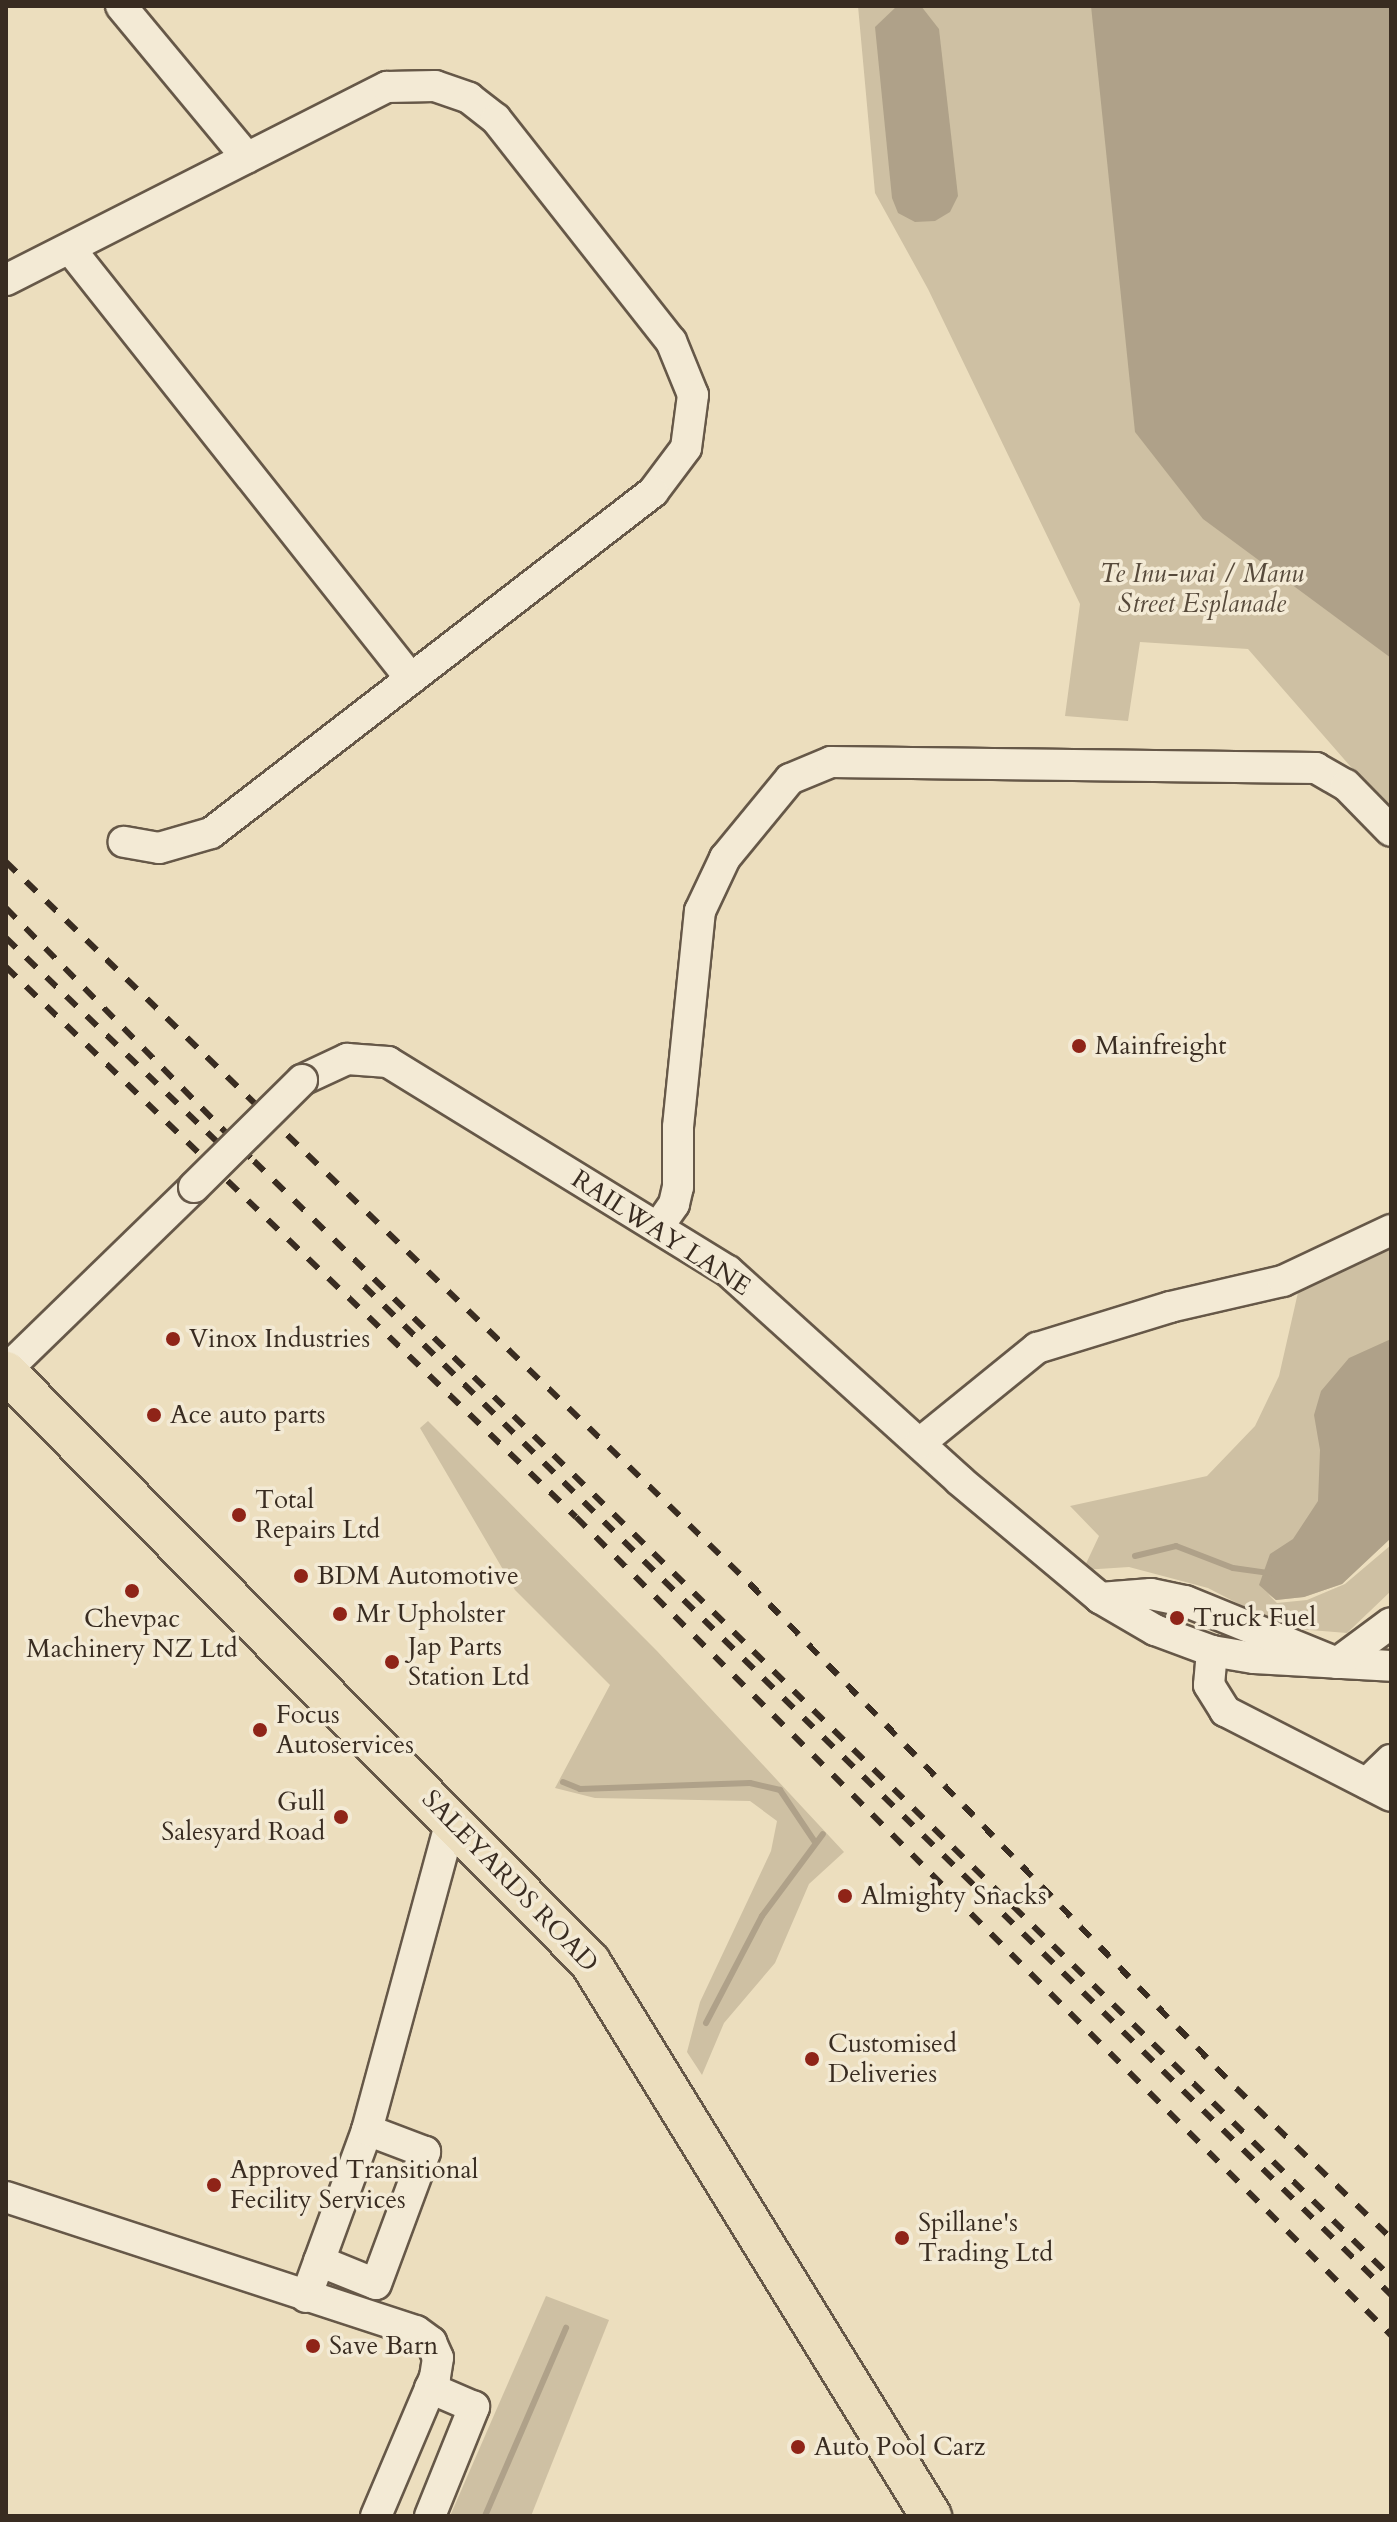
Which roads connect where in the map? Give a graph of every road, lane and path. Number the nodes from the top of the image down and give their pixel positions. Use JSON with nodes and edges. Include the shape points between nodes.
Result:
{"nodes":[{"id":1,"x":121,"y":6,"type":"edge"},
{"id":2,"x":247,"y":158,"type":"junction"},
{"id":3,"x":71,"y":250,"type":"junction"},
{"id":4,"x":6,"y":280,"type":"edge"},
{"id":5,"x":411,"y":679,"type":"junction"},
{"id":6,"x":1391,"y":831,"type":"edge"},
{"id":7,"x":124,"y":842,"type":"dead end"},
{"id":8,"x":658,"y":1227,"type":"junction"},
{"id":9,"x":1391,"y":1230,"type":"edge"},
{"id":10,"x":6,"y":1371,"type":"edge"},
{"id":11,"x":920,"y":1443,"type":"junction"},
{"id":12,"x":1100,"y":1598,"type":"junction"},
{"id":13,"x":1391,"y":1623,"type":"edge"},
{"id":14,"x":1212,"y":1651,"type":"junction"},
{"id":15,"x":1337,"y":1663,"type":"junction"},
{"id":16,"x":1391,"y":1666,"type":"edge"},
{"id":17,"x":1391,"y":1760,"type":"edge"},
{"id":18,"x":1379,"y":1789,"type":"edge"},
{"id":19,"x":452,"y":1818,"type":"junction"},
{"id":20,"x":367,"y":2130,"type":"junction"},
{"id":21,"x":6,"y":2197,"type":"edge"},
{"id":22,"x":319,"y":2261,"type":"junction"},
{"id":23,"x":376,"y":2284,"type":"junction"},
{"id":24,"x":306,"y":2297,"type":"junction"},
{"id":25,"x":391,"y":2324,"type":"junction"},
{"id":26,"x":430,"y":2388,"type":"junction"},
{"id":27,"x":924,"y":2514,"type":"edge"},
{"id":28,"x":376,"y":2516,"type":"edge"},
{"id":29,"x":430,"y":2516,"type":"edge"}],
"edges":[{"from":1,"to":2,"type":"street"},
{"from":2,"to":3,"type":"street"},
{"from":2,"to":5,"type":"street","via":[[387,87],[435,86],[469,98],[496,119],[661,329],[689,378],[691,432],[665,480]]},
{"from":3,"to":4,"type":"street"},
{"from":3,"to":5,"type":"street"},
{"from":5,"to":7,"type":"street","via":[[211,833],[159,848]]},
{"from":6,"to":8,"type":"street","via":[[1346,785],[1316,768],[831,762],[790,779],[725,858],[700,911],[678,1127],[678,1187],[674,1204]]},
{"from":8,"to":10,"type":"street","name":"RAILWAY LANE","bridge":true,"via":[[388,1062],[347,1059],[302,1080]]},
{"from":8,"to":11,"type":"street","name":"RAILWAY LANE","via":[[746,1285]]},
{"from":9,"to":11,"type":"street","via":[[1283,1281],[1170,1307],[1037,1348]]},
{"from":10,"to":19,"type":"main road","name":"SALEYARDS ROAD"},
{"from":11,"to":12,"type":"street","name":"RAILWAY LANE"},
{"from":12,"to":14,"type":"street","name":"RAILWAY LANE","via":[[1155,1630]]},
{"from":12,"to":15,"type":"street","via":[[1151,1594],[1185,1601]]},
{"from":13,"to":15,"type":"street"},
{"from":14,"to":15,"type":"street","name":"RAILWAY LANE"},
{"from":14,"to":18,"type":"street","via":[[1209,1685],[1225,1711]]},
{"from":15,"to":16,"type":"street","name":"RAILWAY LANE"},
{"from":17,"to":18,"type":"street"},
{"from":19,"to":20,"type":"street"},
{"from":19,"to":27,"type":"main road","name":"SALEYARDS ROAD","via":[[566,1932],[611,1988]]},
{"from":20,"to":22,"type":"street"},
{"from":20,"to":23,"type":"street","via":[[425,2152]]},
{"from":21,"to":24,"type":"street"},
{"from":22,"to":23,"type":"street"},
{"from":22,"to":24,"type":"street"},
{"from":23,"to":25,"type":"street","via":[[376,2307]]},
{"from":24,"to":25,"type":"street"},
{"from":25,"to":26,"type":"street","via":[[431,2342],[438,2358]]},
{"from":26,"to":28,"type":"street"},
{"from":26,"to":29,"type":"street","via":[[474,2407]]}]}
